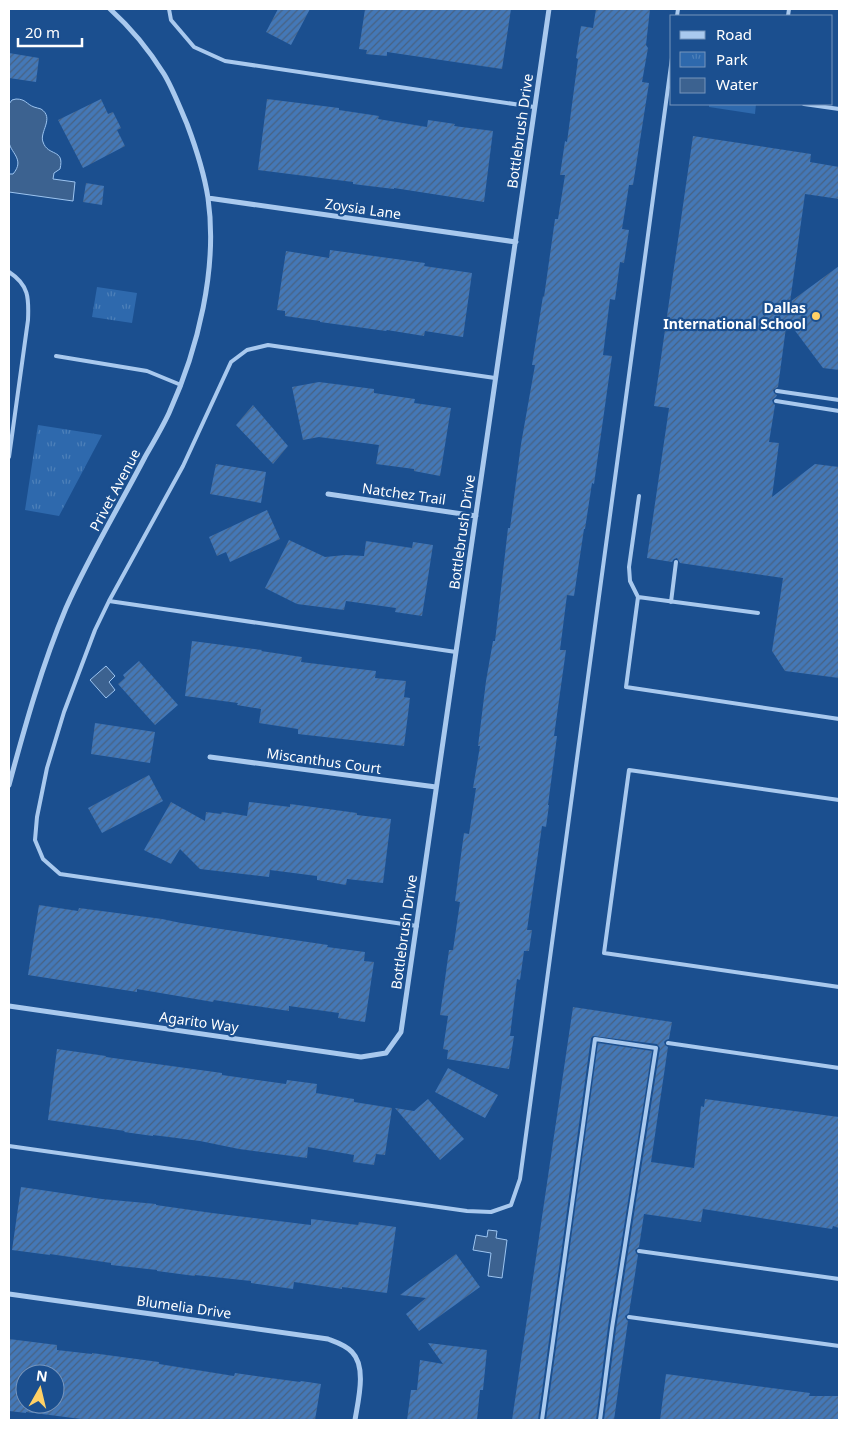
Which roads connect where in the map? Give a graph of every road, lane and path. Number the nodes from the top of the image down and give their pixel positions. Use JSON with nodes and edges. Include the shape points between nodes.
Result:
{"nodes":[{"id":1,"x":110,"y":9,"type":"edge"},
{"id":2,"x":169,"y":9,"type":"edge"},
{"id":3,"x":549,"y":9,"type":"edge"},
{"id":4,"x":670,"y":73,"type":"edge"},
{"id":5,"x":811,"y":105,"type":"edge"},
{"id":6,"x":534,"y":107,"type":"junction"},
{"id":7,"x":839,"y":109,"type":"edge"},
{"id":8,"x":208,"y":198,"type":"junction"},
{"id":9,"x":516,"y":242,"type":"junction"},
{"id":10,"x":9,"y":272,"type":"edge"},
{"id":11,"x":56,"y":356,"type":"dead end"},
{"id":12,"x":495,"y":378,"type":"junction"},
{"id":13,"x":181,"y":385,"type":"junction"},
{"id":14,"x":777,"y":390,"type":"dead end"},
{"id":15,"x":839,"y":400,"type":"edge"},
{"id":16,"x":776,"y":401,"type":"dead end"},
{"id":17,"x":839,"y":411,"type":"edge"},
{"id":18,"x":9,"y":457,"type":"edge"},
{"id":19,"x":328,"y":494,"type":"dead end"},
{"id":20,"x":639,"y":496,"type":"dead end"},
{"id":21,"x":476,"y":516,"type":"junction"},
{"id":22,"x":676,"y":562,"type":"dead end"},
{"id":23,"x":638,"y":597,"type":"junction"},
{"id":24,"x":109,"y":601,"type":"junction"},
{"id":25,"x":671,"y":602,"type":"junction"},
{"id":26,"x":758,"y":614,"type":"dead end"},
{"id":27,"x":456,"y":652,"type":"junction"},
{"id":28,"x":839,"y":719,"type":"edge"},
{"id":29,"x":210,"y":757,"type":"dead end"},
{"id":30,"x":9,"y":785,"type":"edge"},
{"id":31,"x":436,"y":787,"type":"junction"},
{"id":32,"x":839,"y":800,"type":"edge"},
{"id":33,"x":417,"y":926,"type":"junction"},
{"id":34,"x":839,"y":987,"type":"edge"},
{"id":35,"x":9,"y":1006,"type":"edge"},
{"id":36,"x":668,"y":1043,"type":"dead end"},
{"id":37,"x":386,"y":1053,"type":"joint"},
{"id":38,"x":839,"y":1068,"type":"edge"},
{"id":39,"x":9,"y":1146,"type":"edge"},
{"id":40,"x":639,"y":1251,"type":"dead end"},
{"id":41,"x":839,"y":1280,"type":"edge"},
{"id":42,"x":9,"y":1294,"type":"edge"},
{"id":43,"x":629,"y":1317,"type":"dead end"},
{"id":44,"x":839,"y":1346,"type":"edge"},
{"id":45,"x":355,"y":1420,"type":"edge"},
{"id":46,"x":542,"y":1420,"type":"edge"},
{"id":47,"x":600,"y":1420,"type":"edge"}],
"edges":[{"from":1,"to":8,"type":"street","name":"Privet Avenue","via":[[126,24],[165,75],[195,146]]},
{"from":2,"to":6,"type":"lane","via":[[171,20],[194,47],[225,61]]},
{"from":3,"to":6,"type":"street","name":"Bottlebrush Drive"},
{"from":4,"to":39,"type":"lane","via":[[520,1179],[511,1204],[491,1212],[467,1211]]},
{"from":5,"to":7,"type":"lane"},
{"from":6,"to":9,"type":"street","name":"Bottlebrush Drive"},
{"from":8,"to":9,"type":"street","name":"Zoysia Lane"},
{"from":8,"to":13,"type":"street","name":"Privet Avenue","via":[[209,265],[196,338]]},
{"from":9,"to":12,"type":"street","name":"Bottlebrush Drive"},
{"from":10,"to":18,"type":"lane","via":[[26,290],[29,303]]},
{"from":11,"to":13,"type":"lane","via":[[147,371]]},
{"from":12,"to":21,"type":"street","name":"Bottlebrush Drive"},
{"from":12,"to":24,"type":"lane","via":[[268,345],[247,350],[231,362],[183,466]]},
{"from":13,"to":30,"type":"street","name":"Privet Avenue","via":[[169,414],[66,608],[36,693]]},
{"from":14,"to":15,"type":"lane"},
{"from":16,"to":17,"type":"lane"},
{"from":19,"to":21,"type":"street","name":"Natchez Trail"},
{"from":20,"to":23,"type":"lane","via":[[629,567],[630,581]]},
{"from":21,"to":27,"type":"street","name":"Bottlebrush Drive"},
{"from":22,"to":25,"type":"lane"},
{"from":23,"to":25,"type":"lane"},
{"from":23,"to":28,"type":"lane","via":[[626,687]]},
{"from":24,"to":27,"type":"lane"},
{"from":24,"to":33,"type":"lane","via":[[64,712],[47,768],[35,840],[43,859],[60,874]]},
{"from":25,"to":26,"type":"lane"},
{"from":27,"to":31,"type":"street","name":"Bottlebrush Drive"},
{"from":29,"to":31,"type":"street","name":"Miscanthus Court"},
{"from":31,"to":33,"type":"street","name":"Bottlebrush Drive"},
{"from":32,"to":34,"type":"lane","via":[[629,770],[604,953]]},
{"from":33,"to":37,"type":"street","name":"Bottlebrush Drive","via":[[401,1032]]},
{"from":35,"to":37,"type":"street","name":"Agarito Way","via":[[361,1057]]},
{"from":36,"to":38,"type":"lane"},
{"from":40,"to":41,"type":"lane"},
{"from":42,"to":45,"type":"street","name":"Blumelia Drive","via":[[328,1339],[342,1344],[353,1353],[361,1379]]},
{"from":43,"to":44,"type":"lane"},
{"from":46,"to":47,"type":"lane","via":[[595,1040],[656,1048]]}]}
